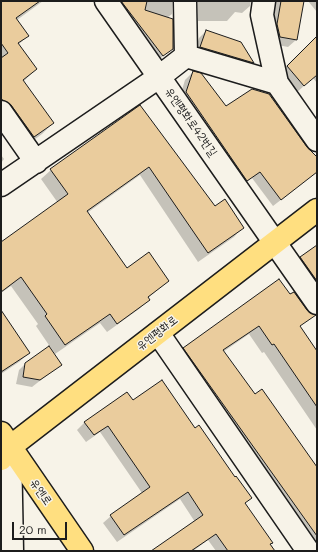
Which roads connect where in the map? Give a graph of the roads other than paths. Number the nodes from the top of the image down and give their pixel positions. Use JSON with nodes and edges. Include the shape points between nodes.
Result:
{"nodes":[{"id":1,"x":106,"y":1,"type":"edge"},
{"id":2,"x":185,"y":1,"type":"edge"},
{"id":3,"x":264,"y":1,"type":"edge"},
{"id":4,"x":186,"y":56,"type":"junction"},
{"id":5,"x":159,"y":77,"type":"junction"},
{"id":6,"x":277,"y":83,"type":"junction"},
{"id":7,"x":1,"y":112,"type":"edge"},
{"id":8,"x":317,"y":140,"type":"edge"},
{"id":9,"x":36,"y":162,"type":"junction"},
{"id":10,"x":1,"y":185,"type":"edge"},
{"id":11,"x":317,"y":210,"type":"edge"},
{"id":12,"x":275,"y":242,"type":"junction"},
{"id":13,"x":317,"y":303,"type":"edge"},
{"id":14,"x":158,"y":333,"type":"junction"},
{"id":15,"x":3,"y":447,"type":"edge"},
{"id":16,"x":12,"y":551,"type":"edge"},
{"id":17,"x":82,"y":551,"type":"edge"},
{"id":18,"x":308,"y":551,"type":"edge"}],
"edges":[{"from":1,"to":5,"type":"street","name":"유엔평화로42번길"},
{"from":2,"to":4,"type":"street"},
{"from":3,"to":6,"type":"street","via":[[262,15]]},
{"from":4,"to":5,"type":"street"},
{"from":4,"to":6,"type":"street"},
{"from":5,"to":9,"type":"street"},
{"from":5,"to":12,"type":"street","name":"유엔평화로42번길"},
{"from":6,"to":8,"type":"street"},
{"from":7,"to":9,"type":"street"},
{"from":9,"to":10,"type":"street"},
{"from":11,"to":12,"type":"main road","name":"유엔평화로"},
{"from":12,"to":13,"type":"street","name":"유엔평화로42번길"},
{"from":12,"to":14,"type":"main road","name":"유엔평화로"},
{"from":14,"to":15,"type":"main road","name":"유엔평화로"},
{"from":14,"to":18,"type":"street"},
{"from":15,"to":16,"type":"street"},
{"from":15,"to":17,"type":"main road","name":"유엔로"}]}
